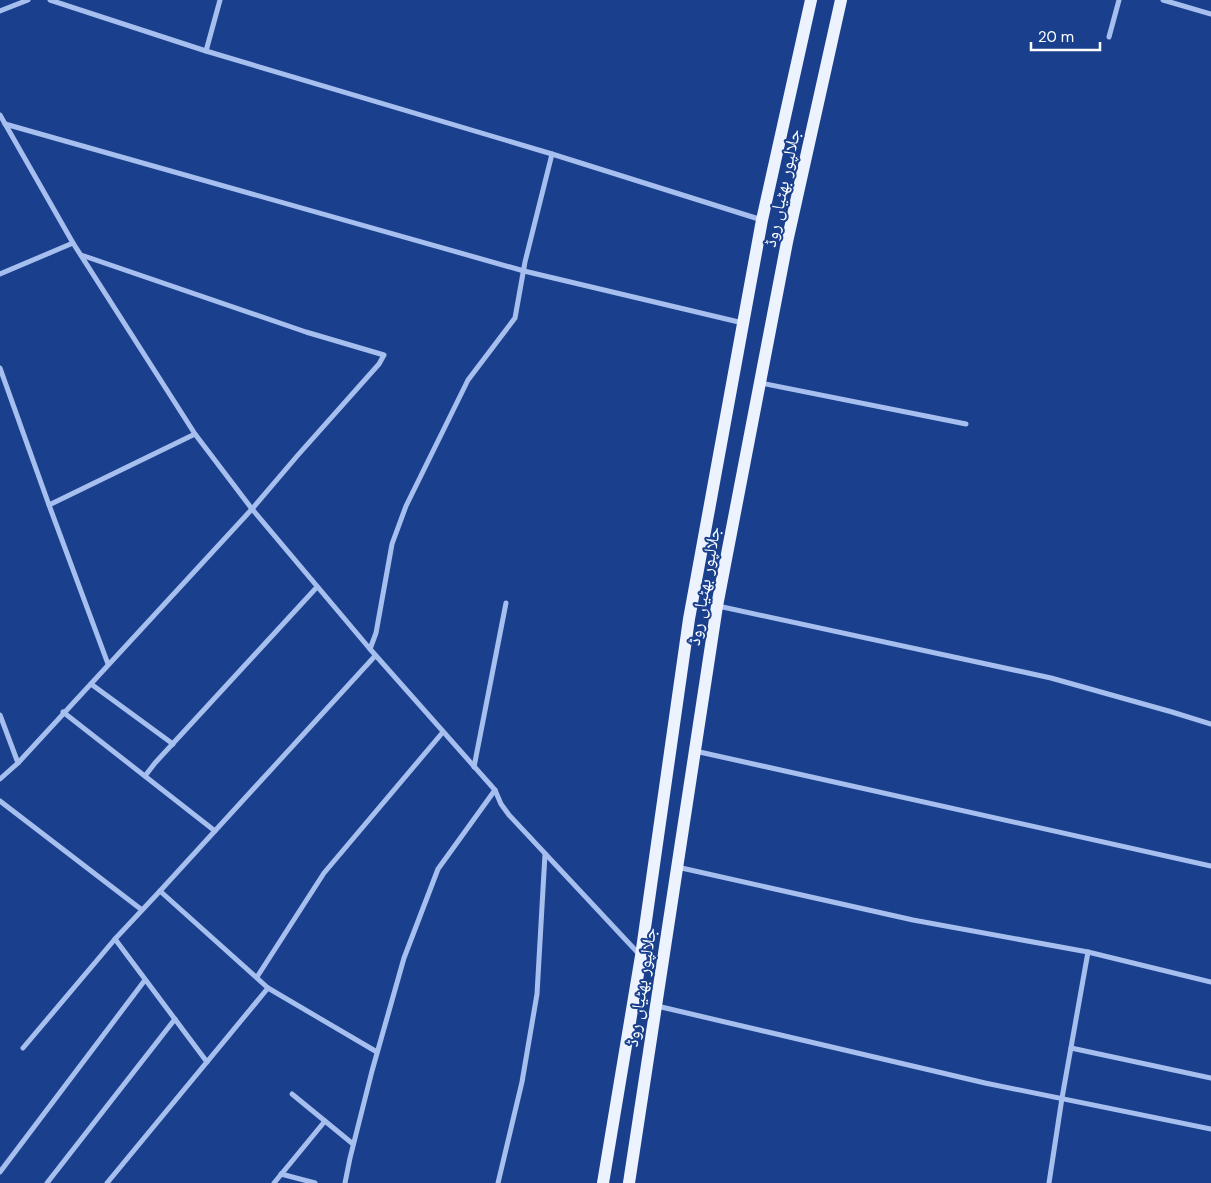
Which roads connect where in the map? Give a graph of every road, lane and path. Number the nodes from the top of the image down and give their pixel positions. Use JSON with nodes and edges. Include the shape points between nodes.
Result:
{"nodes":[{"id":1,"x":28,"y":0,"type":"edge"},
{"id":2,"x":50,"y":0,"type":"edge"},
{"id":3,"x":220,"y":0,"type":"edge"},
{"id":4,"x":811,"y":0,"type":"edge"},
{"id":5,"x":841,"y":0,"type":"edge"},
{"id":6,"x":1119,"y":0,"type":"edge"},
{"id":7,"x":1163,"y":0,"type":"edge"},
{"id":8,"x":0,"y":11,"type":"edge"},
{"id":9,"x":1211,"y":14,"type":"edge"},
{"id":10,"x":1109,"y":37,"type":"dead end"},
{"id":11,"x":206,"y":51,"type":"junction"},
{"id":12,"x":0,"y":115,"type":"edge"},
{"id":13,"x":5,"y":124,"type":"junction"},
{"id":14,"x":552,"y":154,"type":"junction"},
{"id":15,"x":762,"y":220,"type":"junction"},
{"id":16,"x":73,"y":243,"type":"junction"},
{"id":17,"x":81,"y":256,"type":"junction"},
{"id":18,"x":524,"y":271,"type":"junction"},
{"id":19,"x":0,"y":274,"type":"edge"},
{"id":20,"x":743,"y":323,"type":"junction"},
{"id":21,"x":0,"y":368,"type":"edge"},
{"id":22,"x":760,"y":382,"type":"junction"},
{"id":23,"x":966,"y":424,"type":"dead end"},
{"id":24,"x":195,"y":434,"type":"junction"},
{"id":25,"x":49,"y":505,"type":"junction"},
{"id":26,"x":252,"y":509,"type":"junction"},
{"id":27,"x":317,"y":586,"type":"junction"},
{"id":28,"x":506,"y":604,"type":"dead end"},
{"id":29,"x":717,"y":606,"type":"junction"},
{"id":30,"x":370,"y":649,"type":"junction"},
{"id":31,"x":375,"y":656,"type":"junction"},
{"id":32,"x":108,"y":664,"type":"junction"},
{"id":33,"x":91,"y":684,"type":"junction"},
{"id":34,"x":64,"y":712,"type":"junction"},
{"id":35,"x":0,"y":715,"type":"edge"},
{"id":36,"x":1211,"y":724,"type":"edge"},
{"id":37,"x":443,"y":732,"type":"junction"},
{"id":38,"x":173,"y":744,"type":"junction"},
{"id":39,"x":694,"y":751,"type":"junction"},
{"id":40,"x":18,"y":763,"type":"junction"},
{"id":41,"x":474,"y":767,"type":"junction"},
{"id":42,"x":145,"y":776,"type":"junction"},
{"id":43,"x":0,"y":779,"type":"edge"},
{"id":44,"x":495,"y":790,"type":"junction"},
{"id":45,"x":0,"y":801,"type":"edge"},
{"id":46,"x":215,"y":831,"type":"junction"},
{"id":47,"x":545,"y":854,"type":"junction"},
{"id":48,"x":1211,"y":866,"type":"edge"},
{"id":49,"x":677,"y":867,"type":"junction"},
{"id":50,"x":160,"y":891,"type":"junction"},
{"id":51,"x":142,"y":910,"type":"junction"},
{"id":52,"x":115,"y":939,"type":"junction"},
{"id":53,"x":1088,"y":952,"type":"junction"},
{"id":54,"x":641,"y":956,"type":"junction"},
{"id":55,"x":257,"y":977,"type":"junction"},
{"id":56,"x":145,"y":980,"type":"junction"},
{"id":57,"x":1211,"y":982,"type":"edge"},
{"id":58,"x":268,"y":988,"type":"junction"},
{"id":59,"x":656,"y":1006,"type":"junction"},
{"id":60,"x":175,"y":1019,"type":"junction"},
{"id":61,"x":23,"y":1048,"type":"dead end"},
{"id":62,"x":1071,"y":1048,"type":"junction"},
{"id":63,"x":377,"y":1052,"type":"junction"},
{"id":64,"x":207,"y":1062,"type":"junction"},
{"id":65,"x":1211,"y":1078,"type":"edge"},
{"id":66,"x":292,"y":1094,"type":"dead end"},
{"id":67,"x":1062,"y":1098,"type":"junction"},
{"id":68,"x":325,"y":1121,"type":"junction"},
{"id":69,"x":1211,"y":1130,"type":"edge"},
{"id":70,"x":353,"y":1144,"type":"junction"},
{"id":71,"x":0,"y":1172,"type":"edge"},
{"id":72,"x":282,"y":1174,"type":"junction"},
{"id":73,"x":47,"y":1183,"type":"edge"},
{"id":74,"x":107,"y":1183,"type":"edge"},
{"id":75,"x":274,"y":1183,"type":"edge"},
{"id":76,"x":315,"y":1183,"type":"edge"},
{"id":77,"x":345,"y":1183,"type":"edge"},
{"id":78,"x":498,"y":1183,"type":"edge"},
{"id":79,"x":603,"y":1183,"type":"edge"},
{"id":80,"x":629,"y":1183,"type":"edge"},
{"id":81,"x":1049,"y":1183,"type":"edge"}],
"edges":[{"from":1,"to":8,"type":"street"},
{"from":2,"to":11,"type":"street"},
{"from":3,"to":11,"type":"street"},
{"from":4,"to":15,"type":"main road","name":"جلالپور بھٹیاں روڈ"},
{"from":5,"to":22,"type":"main road","name":"جلالپور بھٹیاں روڈ","via":[[787,242]]},
{"from":6,"to":10,"type":"street"},
{"from":7,"to":9,"type":"street"},
{"from":11,"to":14,"type":"street"},
{"from":12,"to":13,"type":"street"},
{"from":13,"to":16,"type":"street"},
{"from":13,"to":18,"type":"street"},
{"from":14,"to":15,"type":"street"},
{"from":14,"to":18,"type":"street"},
{"from":15,"to":20,"type":"main road","name":"جلالپور بھٹیاں روڈ"},
{"from":16,"to":17,"type":"street"},
{"from":16,"to":19,"type":"street"},
{"from":17,"to":24,"type":"street"},
{"from":17,"to":26,"type":"street","via":[[306,332],[384,354],[380,364]]},
{"from":18,"to":20,"type":"street"},
{"from":18,"to":30,"type":"street","via":[[514,318],[468,380],[406,506],[392,544],[376,633]]},
{"from":20,"to":54,"type":"main road","name":"جلالپور بھٹیاں روڈ","via":[[689,619]]},
{"from":21,"to":25,"type":"street"},
{"from":22,"to":23,"type":"street"},
{"from":22,"to":29,"type":"main road","name":"جلالپور بھٹیاں روڈ"},
{"from":24,"to":25,"type":"street"},
{"from":24,"to":26,"type":"street"},
{"from":25,"to":32,"type":"street"},
{"from":26,"to":27,"type":"street"},
{"from":26,"to":32,"type":"street"},
{"from":27,"to":30,"type":"street"},
{"from":27,"to":38,"type":"street"},
{"from":28,"to":41,"type":"street"},
{"from":29,"to":36,"type":"street","via":[[1051,678]]},
{"from":29,"to":39,"type":"main road","name":"جلالپور بھٹیاں روڈ"},
{"from":30,"to":31,"type":"street"},
{"from":31,"to":37,"type":"street"},
{"from":31,"to":46,"type":"street"},
{"from":32,"to":33,"type":"street"},
{"from":33,"to":34,"type":"street"},
{"from":33,"to":38,"type":"street"},
{"from":34,"to":40,"type":"street"},
{"from":34,"to":42,"type":"street"},
{"from":35,"to":40,"type":"street"},
{"from":37,"to":41,"type":"street"},
{"from":37,"to":55,"type":"street","via":[[324,873]]},
{"from":38,"to":42,"type":"street"},
{"from":39,"to":48,"type":"street"},
{"from":39,"to":49,"type":"main road","name":"جلالپور بھٹیاں روڈ"},
{"from":40,"to":43,"type":"street"},
{"from":41,"to":44,"type":"street"},
{"from":42,"to":46,"type":"street"},
{"from":44,"to":47,"type":"street","via":[[509,815]]},
{"from":44,"to":63,"type":"street","via":[[438,869],[404,958]]},
{"from":45,"to":51,"type":"street"},
{"from":46,"to":50,"type":"street"},
{"from":47,"to":54,"type":"street"},
{"from":47,"to":78,"type":"street","via":[[537,994],[522,1082]]},
{"from":49,"to":53,"type":"street","via":[[913,920]]},
{"from":49,"to":59,"type":"main road","name":"جلالپور بھٹیاں روڈ"},
{"from":50,"to":51,"type":"street"},
{"from":50,"to":55,"type":"street"},
{"from":51,"to":52,"type":"street"},
{"from":52,"to":56,"type":"street"},
{"from":52,"to":61,"type":"street"},
{"from":53,"to":57,"type":"street"},
{"from":53,"to":62,"type":"street"},
{"from":54,"to":79,"type":"main road","name":"جلالپور بھٹیاں روڈ"},
{"from":55,"to":58,"type":"street"},
{"from":56,"to":60,"type":"street"},
{"from":56,"to":71,"type":"street"},
{"from":58,"to":63,"type":"street"},
{"from":58,"to":64,"type":"street"},
{"from":59,"to":67,"type":"street"},
{"from":59,"to":80,"type":"main road","name":"جلالپور بھٹیاں روڈ"},
{"from":60,"to":64,"type":"street"},
{"from":60,"to":73,"type":"street"},
{"from":62,"to":65,"type":"street"},
{"from":62,"to":67,"type":"street"},
{"from":63,"to":70,"type":"street"},
{"from":64,"to":74,"type":"street"},
{"from":66,"to":68,"type":"street"},
{"from":67,"to":69,"type":"street"},
{"from":67,"to":81,"type":"street"},
{"from":68,"to":70,"type":"street"},
{"from":68,"to":72,"type":"street"},
{"from":70,"to":77,"type":"street"},
{"from":72,"to":75,"type":"street"},
{"from":72,"to":76,"type":"street"}]}
